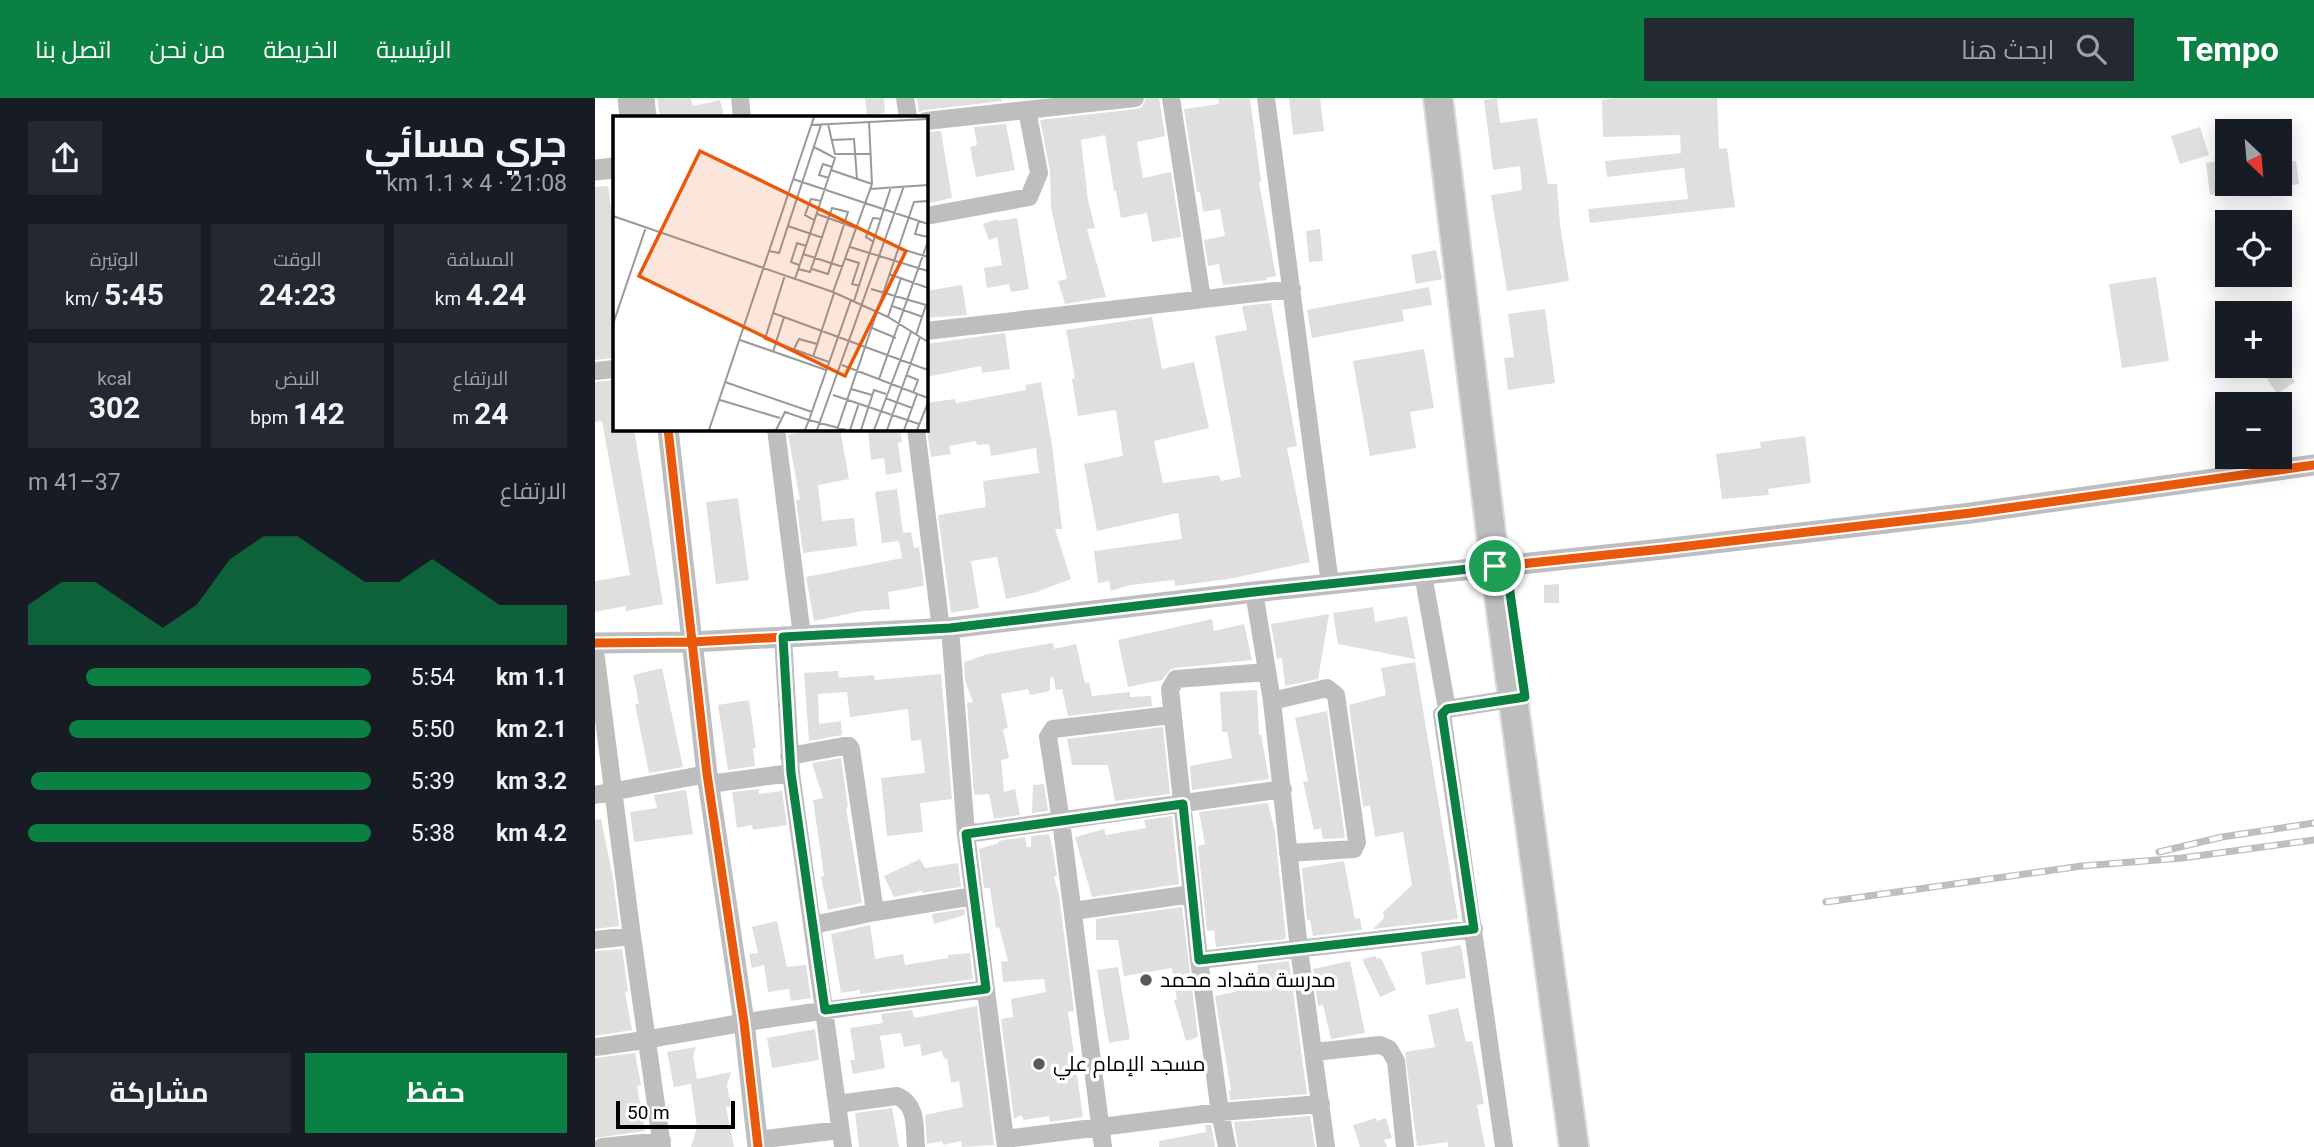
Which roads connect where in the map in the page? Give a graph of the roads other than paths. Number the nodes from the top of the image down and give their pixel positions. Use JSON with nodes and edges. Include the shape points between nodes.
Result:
{"nodes":[{"id":1,"x":628,"y":98,"type":"edge"},
{"id":2,"x":644,"y":98,"type":"edge"},
{"id":3,"x":740,"y":98,"type":"edge"},
{"id":4,"x":905,"y":98,"type":"edge"},
{"id":5,"x":1135,"y":98,"type":"edge"},
{"id":6,"x":1171,"y":98,"type":"edge"},
{"id":7,"x":1266,"y":98,"type":"edge"},
{"id":8,"x":1438,"y":98,"type":"edge"},
{"id":9,"x":1449,"y":98,"type":"edge"},
{"id":10,"x":1027,"y":110,"type":"junction"},
{"id":11,"x":630,"y":116,"type":"edge"},
{"id":12,"x":646,"y":116,"type":"edge"},
{"id":13,"x":742,"y":116,"type":"edge"},
{"id":14,"x":908,"y":116,"type":"edge"},
{"id":15,"x":927,"y":121,"type":"edge"},
{"id":16,"x":613,"y":168,"type":"edge"},
{"id":17,"x":595,"y":170,"type":"edge"},
{"id":18,"x":927,"y":216,"type":"edge"},
{"id":19,"x":1292,"y":289,"type":"junction"},
{"id":20,"x":1202,"y":299,"type":"junction"},
{"id":21,"x":927,"y":331,"type":"edge"},
{"id":22,"x":613,"y":369,"type":"edge"},
{"id":23,"x":595,"y":371,"type":"edge"},
{"id":24,"x":668,"y":430,"type":"edge"},
{"id":25,"x":776,"y":430,"type":"edge"},
{"id":26,"x":916,"y":430,"type":"edge"},
{"id":27,"x":2314,"y":465,"type":"edge"},
{"id":28,"x":1501,"y":566,"type":"junction"},
{"id":29,"x":1423,"y":574,"type":"junction"},
{"id":30,"x":1330,"y":584,"type":"junction"},
{"id":31,"x":1254,"y":592,"type":"junction"},
{"id":32,"x":946,"y":628,"type":"junction"},
{"id":33,"x":793,"y":637,"type":"junction"},
{"id":34,"x":692,"y":642,"type":"junction"},
{"id":35,"x":595,"y":643,"type":"edge"},
{"id":36,"x":595,"y":651,"type":"edge"},
{"id":37,"x":1267,"y":672,"type":"junction"},
{"id":38,"x":1519,"y":698,"type":"junction"},
{"id":39,"x":1272,"y":701,"type":"junction"},
{"id":40,"x":1447,"y":709,"type":"junction"},
{"id":41,"x":1171,"y":715,"type":"junction"},
{"id":42,"x":790,"y":764,"type":"junction"},
{"id":43,"x":708,"y":779,"type":"junction"},
{"id":44,"x":1283,"y":789,"type":"junction"},
{"id":45,"x":604,"y":793,"type":"edge"},
{"id":46,"x":1183,"y":804,"type":"junction"},
{"id":47,"x":1061,"y":821,"type":"junction"},
{"id":48,"x":966,"y":834,"type":"junction"},
{"id":49,"x":1289,"y":853,"type":"junction"},
{"id":50,"x":1192,"y":894,"type":"junction"},
{"id":51,"x":974,"y":896,"type":"junction"},
{"id":52,"x":1073,"y":911,"type":"junction"},
{"id":53,"x":875,"y":912,"type":"junction"},
{"id":54,"x":813,"y":925,"type":"junction"},
{"id":55,"x":1474,"y":929,"type":"junction"},
{"id":56,"x":632,"y":936,"type":"junction"},
{"id":57,"x":595,"y":940,"type":"edge"},
{"id":58,"x":1299,"y":948,"type":"junction"},
{"id":59,"x":1199,"y":960,"type":"junction"},
{"id":60,"x":986,"y":989,"type":"junction"},
{"id":61,"x":825,"y":1010,"type":"junction"},
{"id":62,"x":744,"y":1022,"type":"junction"},
{"id":63,"x":647,"y":1041,"type":"junction"},
{"id":64,"x":595,"y":1047,"type":"edge"},
{"id":65,"x":1314,"y":1052,"type":"junction"},
{"id":66,"x":837,"y":1104,"type":"junction"},
{"id":67,"x":1321,"y":1104,"type":"junction"},
{"id":68,"x":1220,"y":1112,"type":"junction"},
{"id":69,"x":1100,"y":1127,"type":"junction"},
{"id":70,"x":841,"y":1138,"type":"edge"},
{"id":71,"x":758,"y":1143,"type":"edge"},
{"id":72,"x":1005,"y":1143,"type":"edge"},
{"id":73,"x":662,"y":1144,"type":"edge"},
{"id":74,"x":602,"y":1147,"type":"edge"},
{"id":75,"x":916,"y":1147,"type":"edge"},
{"id":76,"x":1103,"y":1147,"type":"edge"},
{"id":77,"x":1227,"y":1147,"type":"edge"},
{"id":78,"x":1327,"y":1147,"type":"edge"},
{"id":79,"x":1405,"y":1147,"type":"edge"},
{"id":80,"x":1504,"y":1147,"type":"edge"},
{"id":81,"x":1574,"y":1147,"type":"edge"},
{"id":82,"x":1585,"y":1147,"type":"edge"}],
"edges":[{"from":1,"to":11,"type":"street"},
{"from":2,"to":12,"type":"street"},
{"from":3,"to":13,"type":"street"},
{"from":4,"to":14,"type":"street"},
{"from":5,"to":10,"type":"street"},
{"from":6,"to":20,"type":"street"},
{"from":7,"to":19,"type":"street"},
{"from":8,"to":28,"type":"main road"},
{"from":9,"to":28,"type":"main road"},
{"from":10,"to":15,"type":"street"},
{"from":10,"to":18,"type":"street","via":[[1039,173],[1029,197]]},
{"from":16,"to":17,"type":"street"},
{"from":19,"to":20,"type":"street"},
{"from":19,"to":30,"type":"street"},
{"from":20,"to":21,"type":"street"},
{"from":22,"to":23,"type":"street"},
{"from":24,"to":34,"type":"street"},
{"from":25,"to":33,"type":"street"},
{"from":26,"to":32,"type":"street"},
{"from":27,"to":28,"type":"street","via":[[1971,513]]},
{"from":28,"to":29,"type":"street"},
{"from":28,"to":38,"type":"main road"},
{"from":29,"to":30,"type":"street"},
{"from":29,"to":40,"type":"street"},
{"from":30,"to":31,"type":"street"},
{"from":31,"to":32,"type":"street"},
{"from":31,"to":37,"type":"street"},
{"from":32,"to":33,"type":"street"},
{"from":32,"to":48,"type":"street"},
{"from":33,"to":34,"type":"street"},
{"from":33,"to":42,"type":"street"},
{"from":34,"to":35,"type":"street"},
{"from":34,"to":43,"type":"street"},
{"from":36,"to":45,"type":"street"},
{"from":37,"to":39,"type":"street"},
{"from":37,"to":41,"type":"street","via":[[1176,679],[1170,690]]},
{"from":38,"to":40,"type":"street"},
{"from":38,"to":81,"type":"main road"},
{"from":38,"to":82,"type":"main road"},
{"from":39,"to":44,"type":"street"},
{"from":39,"to":49,"type":"street","via":[[1327,688],[1336,695],[1357,842],[1354,849]]},
{"from":40,"to":55,"type":"street","via":[[1442,714]]},
{"from":41,"to":46,"type":"street"},
{"from":41,"to":47,"type":"street","via":[[1049,732]]},
{"from":42,"to":43,"type":"street"},
{"from":42,"to":53,"type":"street","via":[[844,746],[851,749]]},
{"from":42,"to":54,"type":"street"},
{"from":43,"to":45,"type":"street"},
{"from":43,"to":62,"type":"street"},
{"from":44,"to":46,"type":"street"},
{"from":44,"to":49,"type":"street"},
{"from":45,"to":56,"type":"street"},
{"from":46,"to":47,"type":"street"},
{"from":46,"to":50,"type":"street"},
{"from":47,"to":48,"type":"street"},
{"from":47,"to":52,"type":"street"},
{"from":48,"to":51,"type":"street"},
{"from":49,"to":58,"type":"street"},
{"from":50,"to":52,"type":"street"},
{"from":50,"to":59,"type":"street"},
{"from":51,"to":53,"type":"street"},
{"from":51,"to":60,"type":"street"},
{"from":52,"to":69,"type":"street"},
{"from":53,"to":54,"type":"street"},
{"from":54,"to":61,"type":"street"},
{"from":55,"to":58,"type":"street"},
{"from":55,"to":80,"type":"street"},
{"from":56,"to":57,"type":"street"},
{"from":56,"to":63,"type":"street"},
{"from":58,"to":59,"type":"street"},
{"from":58,"to":65,"type":"street"},
{"from":59,"to":68,"type":"street"},
{"from":60,"to":61,"type":"street"},
{"from":60,"to":72,"type":"street"},
{"from":61,"to":62,"type":"street"},
{"from":61,"to":66,"type":"street"},
{"from":62,"to":63,"type":"street"},
{"from":62,"to":71,"type":"street"},
{"from":63,"to":64,"type":"street"},
{"from":63,"to":73,"type":"street"},
{"from":65,"to":67,"type":"street"},
{"from":65,"to":79,"type":"street","via":[[1380,1045],[1389,1049],[1396,1061]]},
{"from":66,"to":70,"type":"street"},
{"from":66,"to":75,"type":"street","via":[[897,1096],[905,1100],[912,1109]]},
{"from":67,"to":68,"type":"street"},
{"from":67,"to":78,"type":"street"},
{"from":68,"to":69,"type":"street"},
{"from":68,"to":77,"type":"street"},
{"from":69,"to":72,"type":"street"},
{"from":69,"to":76,"type":"street"},
{"from":70,"to":71,"type":"street"},
{"from":73,"to":74,"type":"street"}]}
